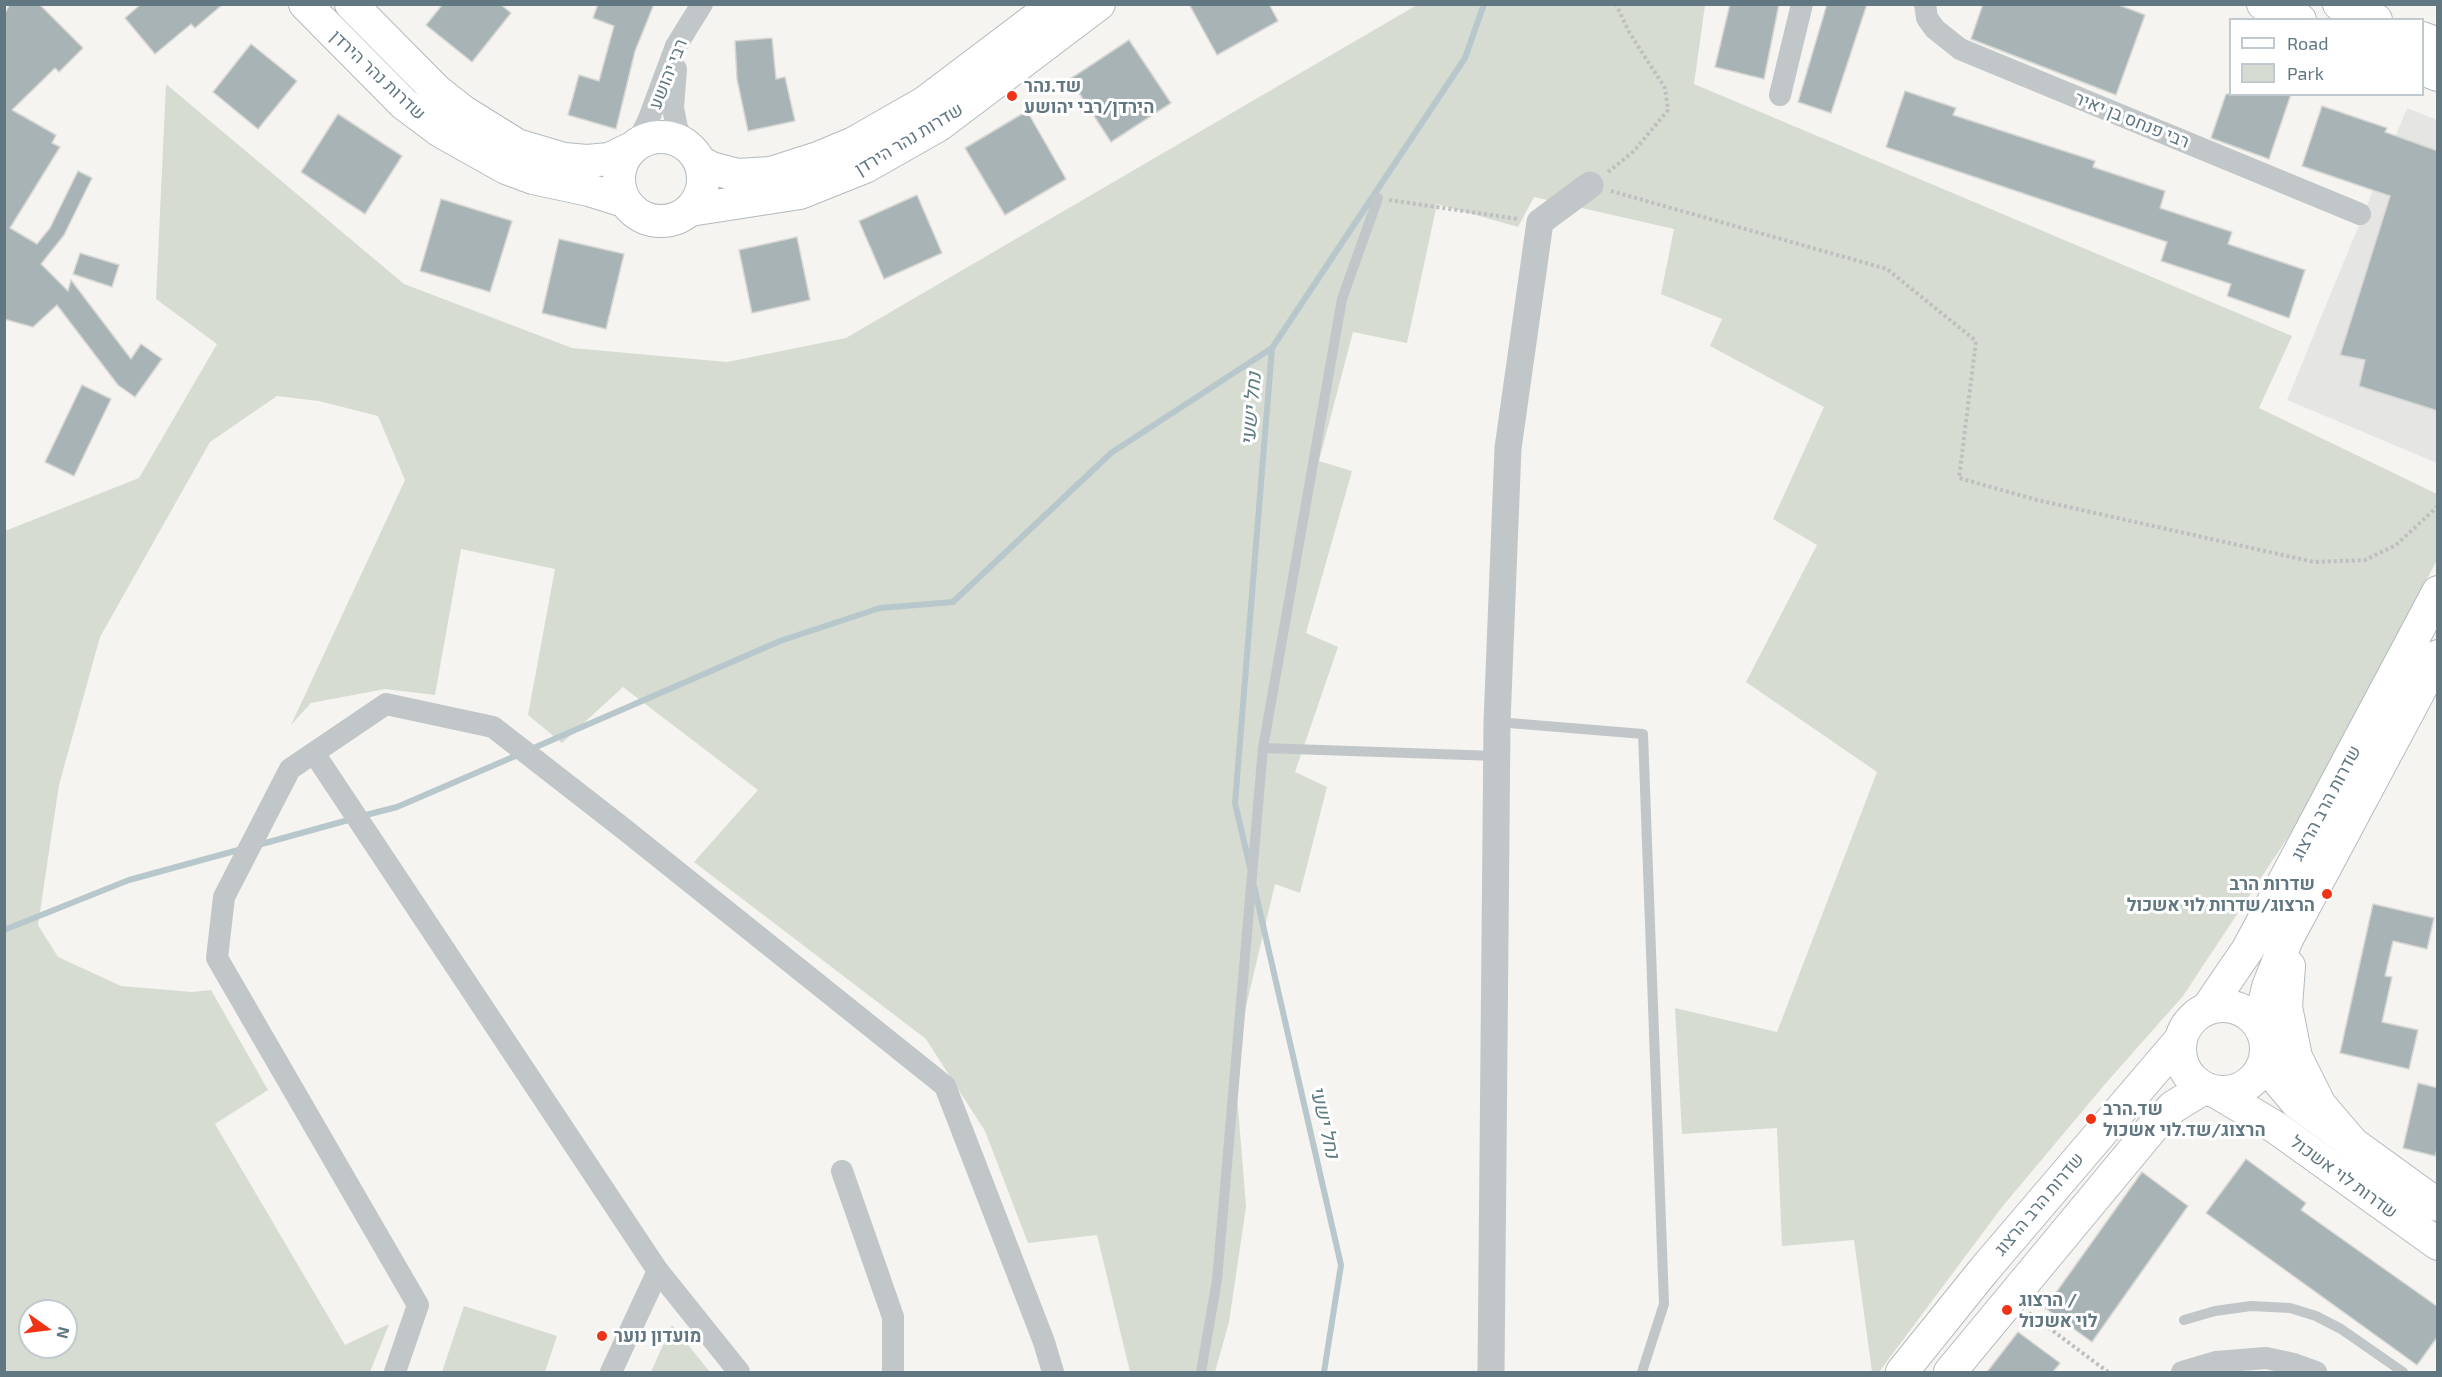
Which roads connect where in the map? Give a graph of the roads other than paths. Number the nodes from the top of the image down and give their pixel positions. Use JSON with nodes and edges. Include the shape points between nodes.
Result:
{"nodes":[{"id":1,"x":305,"y":4,"type":"edge"},
{"id":2,"x":351,"y":4,"type":"edge"},
{"id":3,"x":1055,"y":4,"type":"edge"},
{"id":4,"x":1099,"y":4,"type":"edge"},
{"id":5,"x":1802,"y":4,"type":"edge"},
{"id":6,"x":1925,"y":4,"type":"edge"},
{"id":7,"x":2263,"y":4,"type":"edge"},
{"id":8,"x":2338,"y":4,"type":"edge"},
{"id":9,"x":702,"y":5,"type":"edge"},
{"id":10,"x":2295,"y":18,"type":"edge"},
{"id":11,"x":2371,"y":18,"type":"edge"},
{"id":12,"x":1780,"y":95,"type":"dead end"},
{"id":13,"x":634,"y":146,"type":"junction"},
{"id":14,"x":692,"y":152,"type":"junction"},
{"id":15,"x":1590,"y":185,"type":"road end"},
{"id":16,"x":1378,"y":198,"type":"road end"},
{"id":17,"x":624,"y":201,"type":"junction"},
{"id":18,"x":690,"y":210,"type":"junction"},
{"id":19,"x":2360,"y":214,"type":"dead end"},
{"id":20,"x":2438,"y":592,"type":"edge"},
{"id":21,"x":2438,"y":656,"type":"edge"},
{"id":22,"x":1497,"y":722,"type":"junction"},
{"id":23,"x":1263,"y":748,"type":"junction"},
{"id":24,"x":314,"y":753,"type":"junction"},
{"id":25,"x":1496,"y":756,"type":"junction"},
{"id":26,"x":2299,"y":918,"type":"junction"},
{"id":27,"x":2207,"y":1009,"type":"junction"},
{"id":28,"x":2181,"y":1039,"type":"junction"},
{"id":29,"x":2264,"y":1046,"type":"junction"},
{"id":30,"x":2211,"y":1090,"type":"junction"},
{"id":31,"x":2355,"y":1146,"type":"junction"},
{"id":32,"x":842,"y":1171,"type":"dead end"},
{"id":33,"x":2433,"y":1200,"type":"edge"},
{"id":34,"x":2438,"y":1244,"type":"edge"},
{"id":35,"x":658,"y":1271,"type":"junction"},
{"id":36,"x":2184,"y":1320,"type":"dead end"},
{"id":37,"x":395,"y":1372,"type":"edge"},
{"id":38,"x":611,"y":1372,"type":"edge"},
{"id":39,"x":739,"y":1372,"type":"edge"},
{"id":40,"x":893,"y":1372,"type":"edge"},
{"id":41,"x":1053,"y":1372,"type":"edge"},
{"id":42,"x":1202,"y":1372,"type":"edge"},
{"id":43,"x":1491,"y":1372,"type":"edge"},
{"id":44,"x":1642,"y":1372,"type":"edge"},
{"id":45,"x":1902,"y":1372,"type":"edge"},
{"id":46,"x":1950,"y":1372,"type":"edge"},
{"id":47,"x":2182,"y":1372,"type":"edge"},
{"id":48,"x":2316,"y":1372,"type":"edge"},
{"id":49,"x":2403,"y":1372,"type":"edge"}],
"edges":[{"from":1,"to":17,"type":"main road","name":"שדרות נהר הירדן","via":[[404,104],[440,131],[515,172]]},
{"from":2,"to":13,"type":"main road","name":"שדרות נהר הירדן","via":[[436,90],[517,145],[564,159],[587,161],[609,159]]},
{"from":3,"to":14,"type":"main road","name":"שדרות נהר הירדן","via":[[924,104],[854,143],[792,167],[761,174],[724,172]]},
{"from":4,"to":18,"type":"main road","name":"שדרות נהר הירדן","via":[[939,125],[865,167],[800,193]]},
{"from":5,"to":12,"type":"street"},
{"from":6,"to":19,"type":"street","name":"רבי פנחס בן יאיר","via":[[1927,18],[1935,29],[1960,49]]},
{"from":7,"to":10,"type":"main road"},
{"from":8,"to":11,"type":"main road"},
{"from":9,"to":13,"type":"street","name":"רבי יהושע","via":[[676,46],[648,121]]},
{"from":9,"to":14,"type":"street","name":"רבי יהושע","via":[[686,35],[673,85],[677,128]]},
{"from":13,"to":14,"type":"main road","via":[[661,136]]},
{"from":13,"to":17,"type":"main road","via":[[618,174]]},
{"from":14,"to":18,"type":"main road","via":[[703,187]]},
{"from":15,"to":22,"type":"street","via":[[1540,222],[1508,448]]},
{"from":16,"to":23,"type":"lane","via":[[1342,299]]},
{"from":17,"to":18,"type":"main road","via":[[632,211],[655,222],[674,219]]},
{"from":20,"to":27,"type":"main road","name":"שדרות הרב הרצוג","via":[[2248,949]]},
{"from":21,"to":26,"type":"main road","name":"שדרות הרב הרצוג"},
{"from":22,"to":25,"type":"street"},
{"from":22,"to":44,"type":"lane","via":[[1644,734],[1664,1304]]},
{"from":23,"to":25,"type":"lane"},
{"from":23,"to":42,"type":"lane","via":[[1217,1280]]},
{"from":24,"to":35,"type":"street"},
{"from":24,"to":37,"type":"street","via":[[290,769],[224,897],[217,958],[418,1305]]},
{"from":24,"to":41,"type":"street","via":[[386,704],[493,728],[945,1086]]},
{"from":25,"to":43,"type":"street"},
{"from":26,"to":29,"type":"main road","name":"שדרות הרב הרצוג","via":[[2268,987],[2263,1009]]},
{"from":26,"to":31,"type":"main road","via":[[2286,983],[2286,1007],[2296,1057],[2320,1105]]},
{"from":27,"to":28,"type":"main road","via":[[2186,1026]]},
{"from":27,"to":29,"type":"main road","via":[[2234,1007],[2246,1012],[2256,1021]]},
{"from":28,"to":30,"type":"main road","via":[[2184,1068],[2192,1080]]},
{"from":28,"to":45,"type":"main road","name":"שדרות הרב הרצוג"},
{"from":29,"to":30,"type":"main road","via":[[2253,1081],[2231,1092]]},
{"from":29,"to":31,"type":"main road","name":"שדרות לוי אשכול","via":[[2276,1078],[2297,1103]]},
{"from":30,"to":34,"type":"main road","name":"שדרות לוי אשכול","via":[[2276,1127]]},
{"from":30,"to":46,"type":"main road","name":"שדרות הרב הרצוג","via":[[2173,1107],[2153,1127]]},
{"from":31,"to":33,"type":"main road","name":"שדרות לוי אשכול"},
{"from":32,"to":40,"type":"street","via":[[893,1317]]},
{"from":35,"to":38,"type":"street"},
{"from":35,"to":39,"type":"street"},
{"from":36,"to":49,"type":"lane","via":[[2251,1306],[2289,1308],[2342,1329]]},
{"from":47,"to":48,"type":"street","via":[[2216,1362],[2266,1358]]}]}
